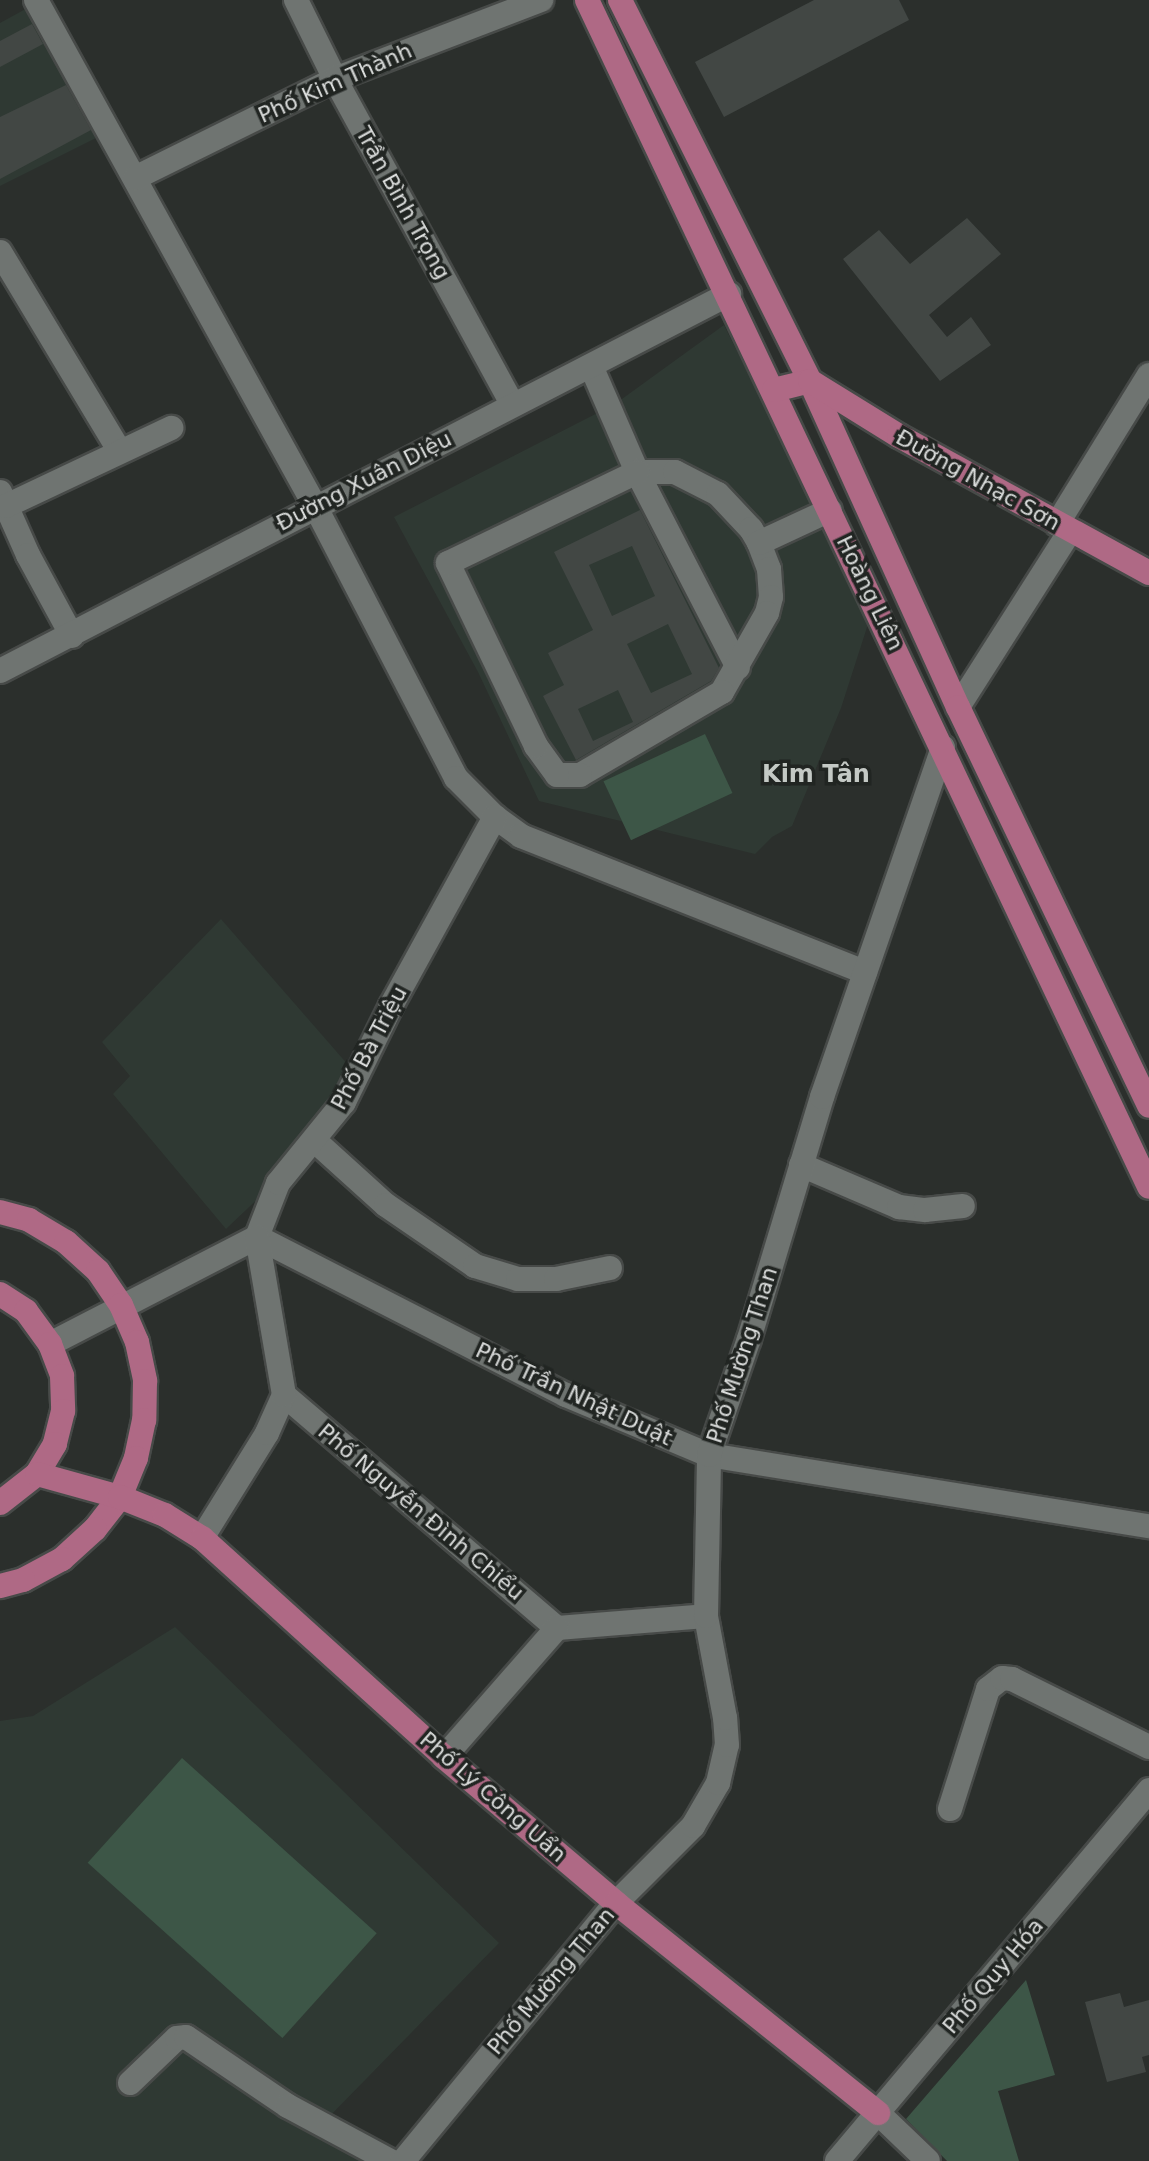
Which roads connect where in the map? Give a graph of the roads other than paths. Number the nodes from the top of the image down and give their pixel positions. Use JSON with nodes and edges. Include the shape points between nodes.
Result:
{"nodes":[{"id":1,"x":36,"y":0,"type":"edge"},
{"id":2,"x":296,"y":0,"type":"edge"},
{"id":3,"x":541,"y":0,"type":"edge"},
{"id":4,"x":587,"y":0,"type":"edge"},
{"id":5,"x":620,"y":0,"type":"edge"},
{"id":6,"x":335,"y":79,"type":"junction"},
{"id":7,"x":135,"y":178,"type":"junction"},
{"id":8,"x":0,"y":252,"type":"edge"},
{"id":9,"x":756,"y":279,"type":"junction"},
{"id":10,"x":10,"y":284,"type":"edge"},
{"id":11,"x":729,"y":294,"type":"junction"},
{"id":12,"x":591,"y":366,"type":"junction"},
{"id":13,"x":1149,"y":375,"type":"edge"},
{"id":14,"x":810,"y":381,"type":"junction"},
{"id":15,"x":774,"y":390,"type":"junction"},
{"id":16,"x":513,"y":405,"type":"junction"},
{"id":17,"x":171,"y":428,"type":"dead end"},
{"id":18,"x":119,"y":450,"type":"junction"},
{"id":19,"x":637,"y":472,"type":"junction"},
{"id":20,"x":861,"y":494,"type":"junction"},
{"id":21,"x":3,"y":499,"type":"edge"},
{"id":22,"x":315,"y":506,"type":"junction"},
{"id":23,"x":830,"y":510,"type":"junction"},
{"id":24,"x":1064,"y":528,"type":"junction"},
{"id":25,"x":759,"y":543,"type":"junction"},
{"id":26,"x":1149,"y":573,"type":"edge"},
{"id":27,"x":72,"y":636,"type":"junction"},
{"id":28,"x":738,"y":668,"type":"junction"},
{"id":29,"x":0,"y":671,"type":"edge"},
{"id":30,"x":958,"y":707,"type":"junction"},
{"id":31,"x":943,"y":747,"type":"junction"},
{"id":32,"x":495,"y":817,"type":"junction"},
{"id":33,"x":865,"y":972,"type":"junction"},
{"id":34,"x":1149,"y":1106,"type":"edge"},
{"id":35,"x":314,"y":1140,"type":"junction"},
{"id":36,"x":801,"y":1165,"type":"junction"},
{"id":37,"x":1149,"y":1187,"type":"edge"},
{"id":38,"x":963,"y":1206,"type":"dead end"},
{"id":39,"x":0,"y":1212,"type":"edge"},
{"id":40,"x":257,"y":1237,"type":"junction"},
{"id":41,"x":610,"y":1268,"type":"dead end"},
{"id":42,"x":0,"y":1294,"type":"edge"},
{"id":43,"x":121,"y":1305,"type":"junction"},
{"id":44,"x":50,"y":1344,"type":"junction"},
{"id":45,"x":284,"y":1395,"type":"junction"},
{"id":46,"x":709,"y":1455,"type":"junction"},
{"id":47,"x":37,"y":1474,"type":"junction"},
{"id":48,"x":120,"y":1497,"type":"junction"},
{"id":49,"x":0,"y":1503,"type":"edge"},
{"id":50,"x":1149,"y":1526,"type":"edge"},
{"id":51,"x":202,"y":1538,"type":"junction"},
{"id":52,"x":0,"y":1586,"type":"edge"},
{"id":53,"x":706,"y":1616,"type":"junction"},
{"id":54,"x":557,"y":1628,"type":"junction"},
{"id":55,"x":1149,"y":1747,"type":"edge"},
{"id":56,"x":444,"y":1757,"type":"junction"},
{"id":57,"x":1149,"y":1790,"type":"edge"},
{"id":58,"x":950,"y":1809,"type":"dead end"},
{"id":59,"x":616,"y":1903,"type":"junction"},
{"id":60,"x":130,"y":2083,"type":"dead end"},
{"id":61,"x":878,"y":2113,"type":"junction"},
{"id":62,"x":390,"y":2161,"type":"edge"},
{"id":63,"x":403,"y":2161,"type":"edge"},
{"id":64,"x":837,"y":2161,"type":"edge"},
{"id":65,"x":928,"y":2161,"type":"edge"}],
"edges":[{"from":1,"to":7,"type":"street"},
{"from":2,"to":6,"type":"street","name":"Trần Bình Trọng"},
{"from":3,"to":6,"type":"street","name":"Phố Kim Thành"},
{"from":4,"to":11,"type":"main road","name":"Hoàng Liên"},
{"from":5,"to":9,"type":"main road","name":"Hoàng Liên"},
{"from":6,"to":7,"type":"street","name":"Phố Kim Thành"},
{"from":6,"to":16,"type":"street","name":"Trần Bình Trọng"},
{"from":7,"to":22,"type":"street"},
{"from":8,"to":10,"type":"street"},
{"from":9,"to":11,"type":"main road"},
{"from":9,"to":14,"type":"main road","name":"Hoàng Liên"},
{"from":10,"to":18,"type":"street"},
{"from":11,"to":12,"type":"street","name":"Đường Xuân Diệu"},
{"from":11,"to":15,"type":"main road","name":"Hoàng Liên"},
{"from":12,"to":16,"type":"street","name":"Đường Xuân Diệu"},
{"from":12,"to":19,"type":"street"},
{"from":13,"to":24,"type":"street"},
{"from":14,"to":15,"type":"main road"},
{"from":14,"to":20,"type":"main road","name":"Hoàng Liên"},
{"from":14,"to":24,"type":"main road","name":"Đường Nhạc Sơn"},
{"from":15,"to":23,"type":"main road","name":"Hoàng Liên"},
{"from":16,"to":22,"type":"street","name":"Đường Xuân Diệu"},
{"from":17,"to":18,"type":"street"},
{"from":18,"to":21,"type":"street"},
{"from":19,"to":25,"type":"street","via":[[675,472],[718,494]]},
{"from":19,"to":28,"type":"street"},
{"from":19,"to":28,"type":"street","via":[[448,563],[536,746],[557,775],[580,775],[722,692]]},
{"from":20,"to":23,"type":"main road"},
{"from":20,"to":30,"type":"main road","name":"Hoàng Liên"},
{"from":21,"to":27,"type":"street"},
{"from":22,"to":27,"type":"street","name":"Đường Xuân Diệu"},
{"from":22,"to":32,"type":"street","via":[[456,778]]},
{"from":23,"to":25,"type":"street"},
{"from":23,"to":31,"type":"main road","name":"Hoàng Liên"},
{"from":24,"to":26,"type":"main road","name":"Đường Nhạc Sơn"},
{"from":24,"to":30,"type":"street"},
{"from":25,"to":28,"type":"street","via":[[769,569],[771,597]]},
{"from":27,"to":29,"type":"street","name":"Đường Xuân Diệu"},
{"from":30,"to":31,"type":"main road"},
{"from":30,"to":34,"type":"main road","name":"Hoàng Liên"},
{"from":31,"to":33,"type":"street","name":"Phố Mường Than"},
{"from":31,"to":37,"type":"main road","name":"Hoàng Liên"},
{"from":32,"to":33,"type":"street","via":[[521,836]]},
{"from":32,"to":35,"type":"street","name":"Phố Bà Triệu","via":[[344,1102]]},
{"from":33,"to":36,"type":"street","name":"Phố Mường Than"},
{"from":35,"to":40,"type":"street","name":"Phố Bà Triệu","via":[[278,1183]]},
{"from":35,"to":41,"type":"street","via":[[386,1205],[475,1266],[518,1279],[556,1279]]},
{"from":36,"to":38,"type":"street","via":[[899,1207]]},
{"from":36,"to":46,"type":"street","name":"Phố Mường Than"},
{"from":39,"to":43,"type":"main road","via":[[29,1220],[66,1242],[98,1271]]},
{"from":40,"to":43,"type":"street"},
{"from":40,"to":45,"type":"street"},
{"from":40,"to":46,"type":"street","name":"Phố Trần Nhật Duật","via":[[566,1395]]},
{"from":42,"to":44,"type":"main road","via":[[26,1311]]},
{"from":43,"to":44,"type":"street"},
{"from":43,"to":48,"type":"main road","via":[[137,1342],[145,1381],[136,1458]]},
{"from":44,"to":47,"type":"main road","via":[[62,1376],[63,1411],[55,1444]]},
{"from":45,"to":51,"type":"street","via":[[267,1433]]},
{"from":45,"to":54,"type":"street","name":"Phố Nguyễn Đình Chiểu"},
{"from":46,"to":50,"type":"street","name":"Phố Trần Nhật Duật"},
{"from":46,"to":53,"type":"street","name":"Phố Mường Than"},
{"from":47,"to":48,"type":"main road","name":"Phố Lý Công Uẩn"},
{"from":47,"to":49,"type":"main road"},
{"from":48,"to":51,"type":"main road","name":"Phố Lý Công Uẩn","via":[[165,1515]]},
{"from":48,"to":52,"type":"main road","via":[[62,1559]]},
{"from":51,"to":56,"type":"main road","name":"Phố Lý Công Uẩn"},
{"from":53,"to":54,"type":"street"},
{"from":53,"to":59,"type":"street","name":"Phố Mường Than","via":[[727,1745],[718,1783],[693,1826]]},
{"from":54,"to":56,"type":"street"},
{"from":55,"to":58,"type":"street","via":[[1002,1678],[988,1689]]},
{"from":56,"to":59,"type":"main road","name":"Phố Lý Công Uẩn"},
{"from":57,"to":61,"type":"street","name":"Phố Quy Hóa"},
{"from":59,"to":61,"type":"main road","name":"Phố Lý Công Uẩn"},
{"from":59,"to":63,"type":"street","name":"Phố Mường Than"},
{"from":60,"to":62,"type":"street","via":[[177,2038],[186,2037],[288,2106]]},
{"from":61,"to":64,"type":"street","name":"Phố Quy Hóa"},
{"from":61,"to":65,"type":"street","name":"Phố Lý Công Uẩn"}]}
